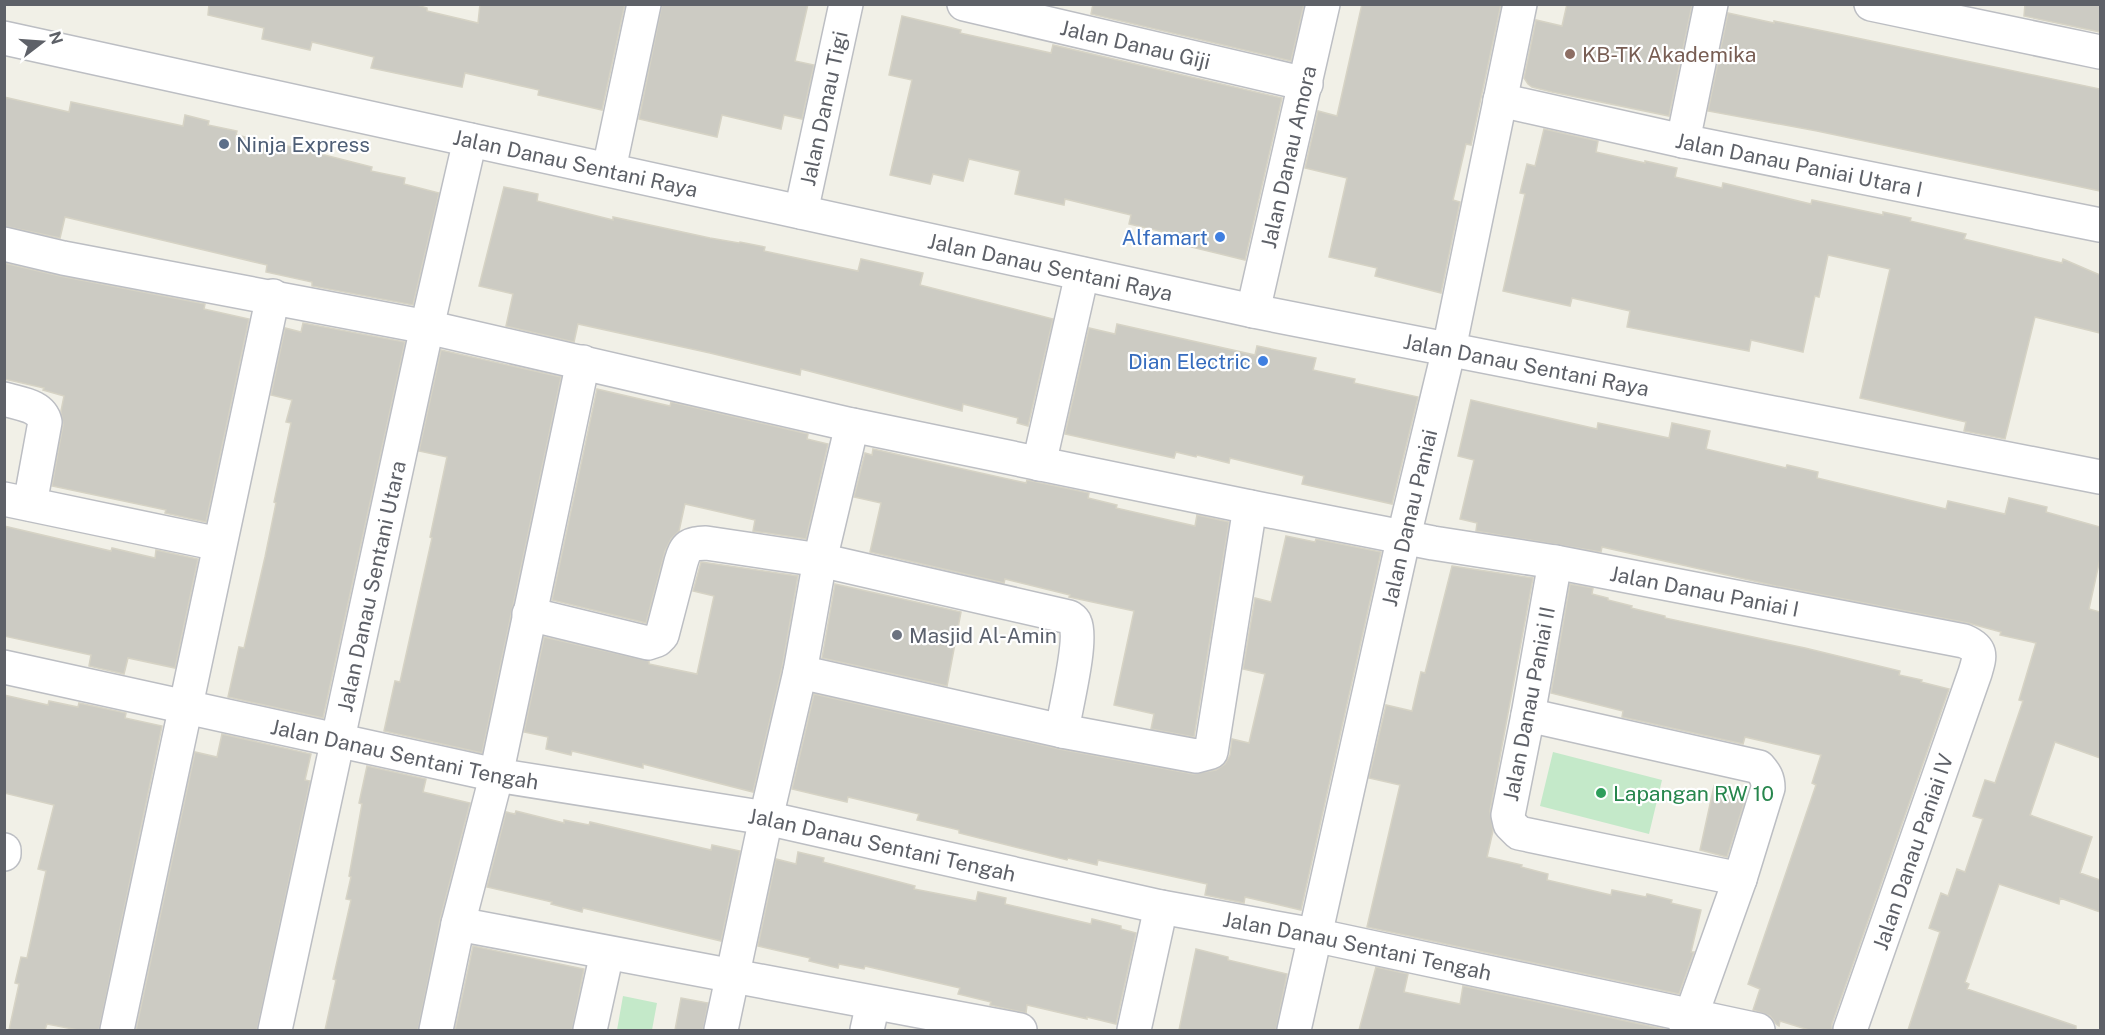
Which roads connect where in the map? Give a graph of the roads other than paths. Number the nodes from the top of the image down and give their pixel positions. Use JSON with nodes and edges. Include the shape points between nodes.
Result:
{"nodes":[{"id":1,"x":644,"y":4,"type":"edge"},
{"id":2,"x":846,"y":4,"type":"edge"},
{"id":3,"x":964,"y":4,"type":"edge"},
{"id":4,"x":1323,"y":4,"type":"edge"},
{"id":5,"x":1520,"y":4,"type":"edge"},
{"id":6,"x":1711,"y":4,"type":"edge"},
{"id":7,"x":1871,"y":4,"type":"edge"},
{"id":8,"x":1048,"y":14,"type":"edge"},
{"id":9,"x":4,"y":38,"type":"edge"},
{"id":10,"x":2100,"y":52,"type":"edge"},
{"id":11,"x":1306,"y":84,"type":"junction"},
{"id":12,"x":1500,"y":100,"type":"junction"},
{"id":13,"x":470,"y":140,"type":"junction"},
{"id":14,"x":1683,"y":141,"type":"junction"},
{"id":15,"x":609,"y":169,"type":"junction"},
{"id":16,"x":801,"y":212,"type":"junction"},
{"id":17,"x":2100,"y":225,"type":"edge"},
{"id":18,"x":4,"y":244,"type":"edge"},
{"id":19,"x":1082,"y":274,"type":"junction"},
{"id":20,"x":273,"y":296,"type":"junction"},
{"id":21,"x":1253,"y":311,"type":"junction"},
{"id":22,"x":427,"y":327,"type":"junction"},
{"id":23,"x":1449,"y":350,"type":"junction"},
{"id":24,"x":583,"y":363,"type":"junction"},
{"id":25,"x":4,"y":399,"type":"edge"},
{"id":26,"x":852,"y":425,"type":"junction"},
{"id":27,"x":1039,"y":464,"type":"junction"},
{"id":28,"x":2100,"y":477,"type":"edge"},
{"id":29,"x":17,"y":502,"type":"edge"},
{"id":30,"x":1250,"y":507,"type":"junction"},
{"id":31,"x":1404,"y":536,"type":"junction"},
{"id":32,"x":219,"y":544,"type":"junction"},
{"id":33,"x":820,"y":560,"type":"junction"},
{"id":34,"x":1555,"y":562,"type":"junction"},
{"id":35,"x":530,"y":614,"type":"junction"},
{"id":36,"x":4,"y":667,"type":"edge"},
{"id":37,"x":800,"y":672,"type":"junction"},
{"id":38,"x":1975,"y":674,"type":"joint"},
{"id":39,"x":186,"y":707,"type":"junction"},
{"id":40,"x":1528,"y":715,"type":"junction"},
{"id":41,"x":1062,"y":731,"type":"junction"},
{"id":42,"x":339,"y":740,"type":"junction"},
{"id":43,"x":496,"y":775,"type":"junction"},
{"id":44,"x":766,"y":818,"type":"junction"},
{"id":45,"x":1740,"y":879,"type":"junction"},
{"id":46,"x":1161,"y":907,"type":"junction"},
{"id":47,"x":458,"y":924,"type":"junction"},
{"id":48,"x":1314,"y":934,"type":"junction"},
{"id":49,"x":607,"y":952,"type":"junction"},
{"id":50,"x":732,"y":977,"type":"junction"},
{"id":51,"x":870,"y":1017,"type":"edge"},
{"id":52,"x":1688,"y":1023,"type":"edge"},
{"id":53,"x":1007,"y":1029,"type":"edge"},
{"id":54,"x":117,"y":1030,"type":"edge"},
{"id":55,"x":275,"y":1030,"type":"edge"},
{"id":56,"x":436,"y":1030,"type":"edge"},
{"id":57,"x":591,"y":1030,"type":"edge"},
{"id":58,"x":721,"y":1030,"type":"edge"},
{"id":59,"x":1134,"y":1030,"type":"edge"},
{"id":60,"x":1294,"y":1030,"type":"edge"},
{"id":61,"x":1758,"y":1030,"type":"edge"},
{"id":62,"x":1850,"y":1030,"type":"edge"}],
"edges":[{"from":1,"to":15,"type":"street"},
{"from":2,"to":16,"type":"street","name":"Jalan Danau Tigi"},
{"from":3,"to":8,"type":"street","name":"Jalan Danau Giji"},
{"from":4,"to":11,"type":"street","name":"Jalan Danau Amora"},
{"from":5,"to":12,"type":"street","name":"Jalan Danau Paniai"},
{"from":6,"to":14,"type":"street"},
{"from":7,"to":10,"type":"street"},
{"from":8,"to":11,"type":"street","name":"Jalan Danau Giji"},
{"from":9,"to":13,"type":"street","name":"Jalan Danau Sentani Raya"},
{"from":11,"to":21,"type":"street","name":"Jalan Danau Amora"},
{"from":12,"to":14,"type":"street","name":"Jalan Danau Paniai Utara I"},
{"from":12,"to":23,"type":"street","name":"Jalan Danau Paniai"},
{"from":13,"to":15,"type":"street","name":"Jalan Danau Sentani Raya"},
{"from":13,"to":22,"type":"street","name":"Jalan Danau Sentani Utara"},
{"from":14,"to":17,"type":"street","name":"Jalan Danau Paniai Utara I"},
{"from":15,"to":16,"type":"street","name":"Jalan Danau Sentani Raya"},
{"from":16,"to":19,"type":"street","name":"Jalan Danau Sentani Raya"},
{"from":18,"to":20,"type":"street","name":"Jalan Danau Paniai I"},
{"from":19,"to":21,"type":"street","name":"Jalan Danau Sentani Raya"},
{"from":19,"to":27,"type":"street"},
{"from":20,"to":22,"type":"street","name":"Jalan Danau Paniai I"},
{"from":20,"to":32,"type":"street"},
{"from":21,"to":23,"type":"street","name":"Jalan Danau Sentani Raya"},
{"from":22,"to":24,"type":"street","name":"Jalan Danau Paniai I"},
{"from":22,"to":42,"type":"street","name":"Jalan Danau Sentani Utara"},
{"from":23,"to":28,"type":"street","name":"Jalan Danau Sentani Raya"},
{"from":23,"to":31,"type":"street","name":"Jalan Danau Paniai"},
{"from":24,"to":26,"type":"street","name":"Jalan Danau Paniai I"},
{"from":24,"to":35,"type":"street"},
{"from":25,"to":29,"type":"street","via":[[39,410],[45,422]]},
{"from":26,"to":27,"type":"street","name":"Jalan Danau Paniai I"},
{"from":26,"to":33,"type":"street"},
{"from":27,"to":30,"type":"street","name":"Jalan Danau Paniai I"},
{"from":29,"to":32,"type":"street"},
{"from":30,"to":31,"type":"street","name":"Jalan Danau Paniai I"},
{"from":30,"to":41,"type":"street","via":[[1211,752],[1196,756]]},
{"from":31,"to":34,"type":"street","name":"Jalan Danau Paniai I"},
{"from":31,"to":48,"type":"street","name":"Jalan Danau Paniai"},
{"from":32,"to":39,"type":"street"},
{"from":33,"to":35,"type":"street","via":[[706,543],[689,546],[684,550],[662,635],[648,643]]},
{"from":33,"to":37,"type":"street"},
{"from":33,"to":41,"type":"street","via":[[1075,621],[1076,647]]},
{"from":34,"to":38,"type":"street","name":"Jalan Danau Paniai I","via":[[1964,641],[1978,651]]},
{"from":34,"to":40,"type":"street","name":"Jalan Danau Paniai II"},
{"from":35,"to":43,"type":"street"},
{"from":36,"to":39,"type":"street","name":"Jalan Danau Sentani Tengah"},
{"from":37,"to":41,"type":"street"},
{"from":37,"to":44,"type":"street"},
{"from":38,"to":62,"type":"street","name":"Jalan Danau Paniai IV"},
{"from":39,"to":42,"type":"street","name":"Jalan Danau Sentani Tengah"},
{"from":39,"to":54,"type":"street"},
{"from":40,"to":45,"type":"street","name":"Jalan Danau Paniai II","via":[[1508,815],[1514,830]]},
{"from":40,"to":45,"type":"street","via":[[1758,767],[1768,780],[1768,788]]},
{"from":42,"to":43,"type":"street","name":"Jalan Danau Sentani Tengah"},
{"from":42,"to":55,"type":"street","name":"Jalan Danau Sentani Utara"},
{"from":43,"to":44,"type":"street","name":"Jalan Danau Sentani Tengah"},
{"from":43,"to":47,"type":"street"},
{"from":44,"to":46,"type":"street","name":"Jalan Danau Sentani Tengah"},
{"from":44,"to":50,"type":"street"},
{"from":45,"to":52,"type":"street"},
{"from":46,"to":48,"type":"street","name":"Jalan Danau Sentani Tengah"},
{"from":46,"to":59,"type":"street"},
{"from":47,"to":49,"type":"street"},
{"from":47,"to":56,"type":"street"},
{"from":48,"to":52,"type":"street","name":"Jalan Danau Sentani Tengah"},
{"from":48,"to":60,"type":"street","name":"Jalan Danau Paniai"},
{"from":49,"to":50,"type":"street"},
{"from":49,"to":57,"type":"street"},
{"from":50,"to":51,"type":"street"},
{"from":50,"to":58,"type":"street"},
{"from":51,"to":53,"type":"street"},
{"from":52,"to":61,"type":"street","name":"Jalan Danau Sentani Tengah"}]}
